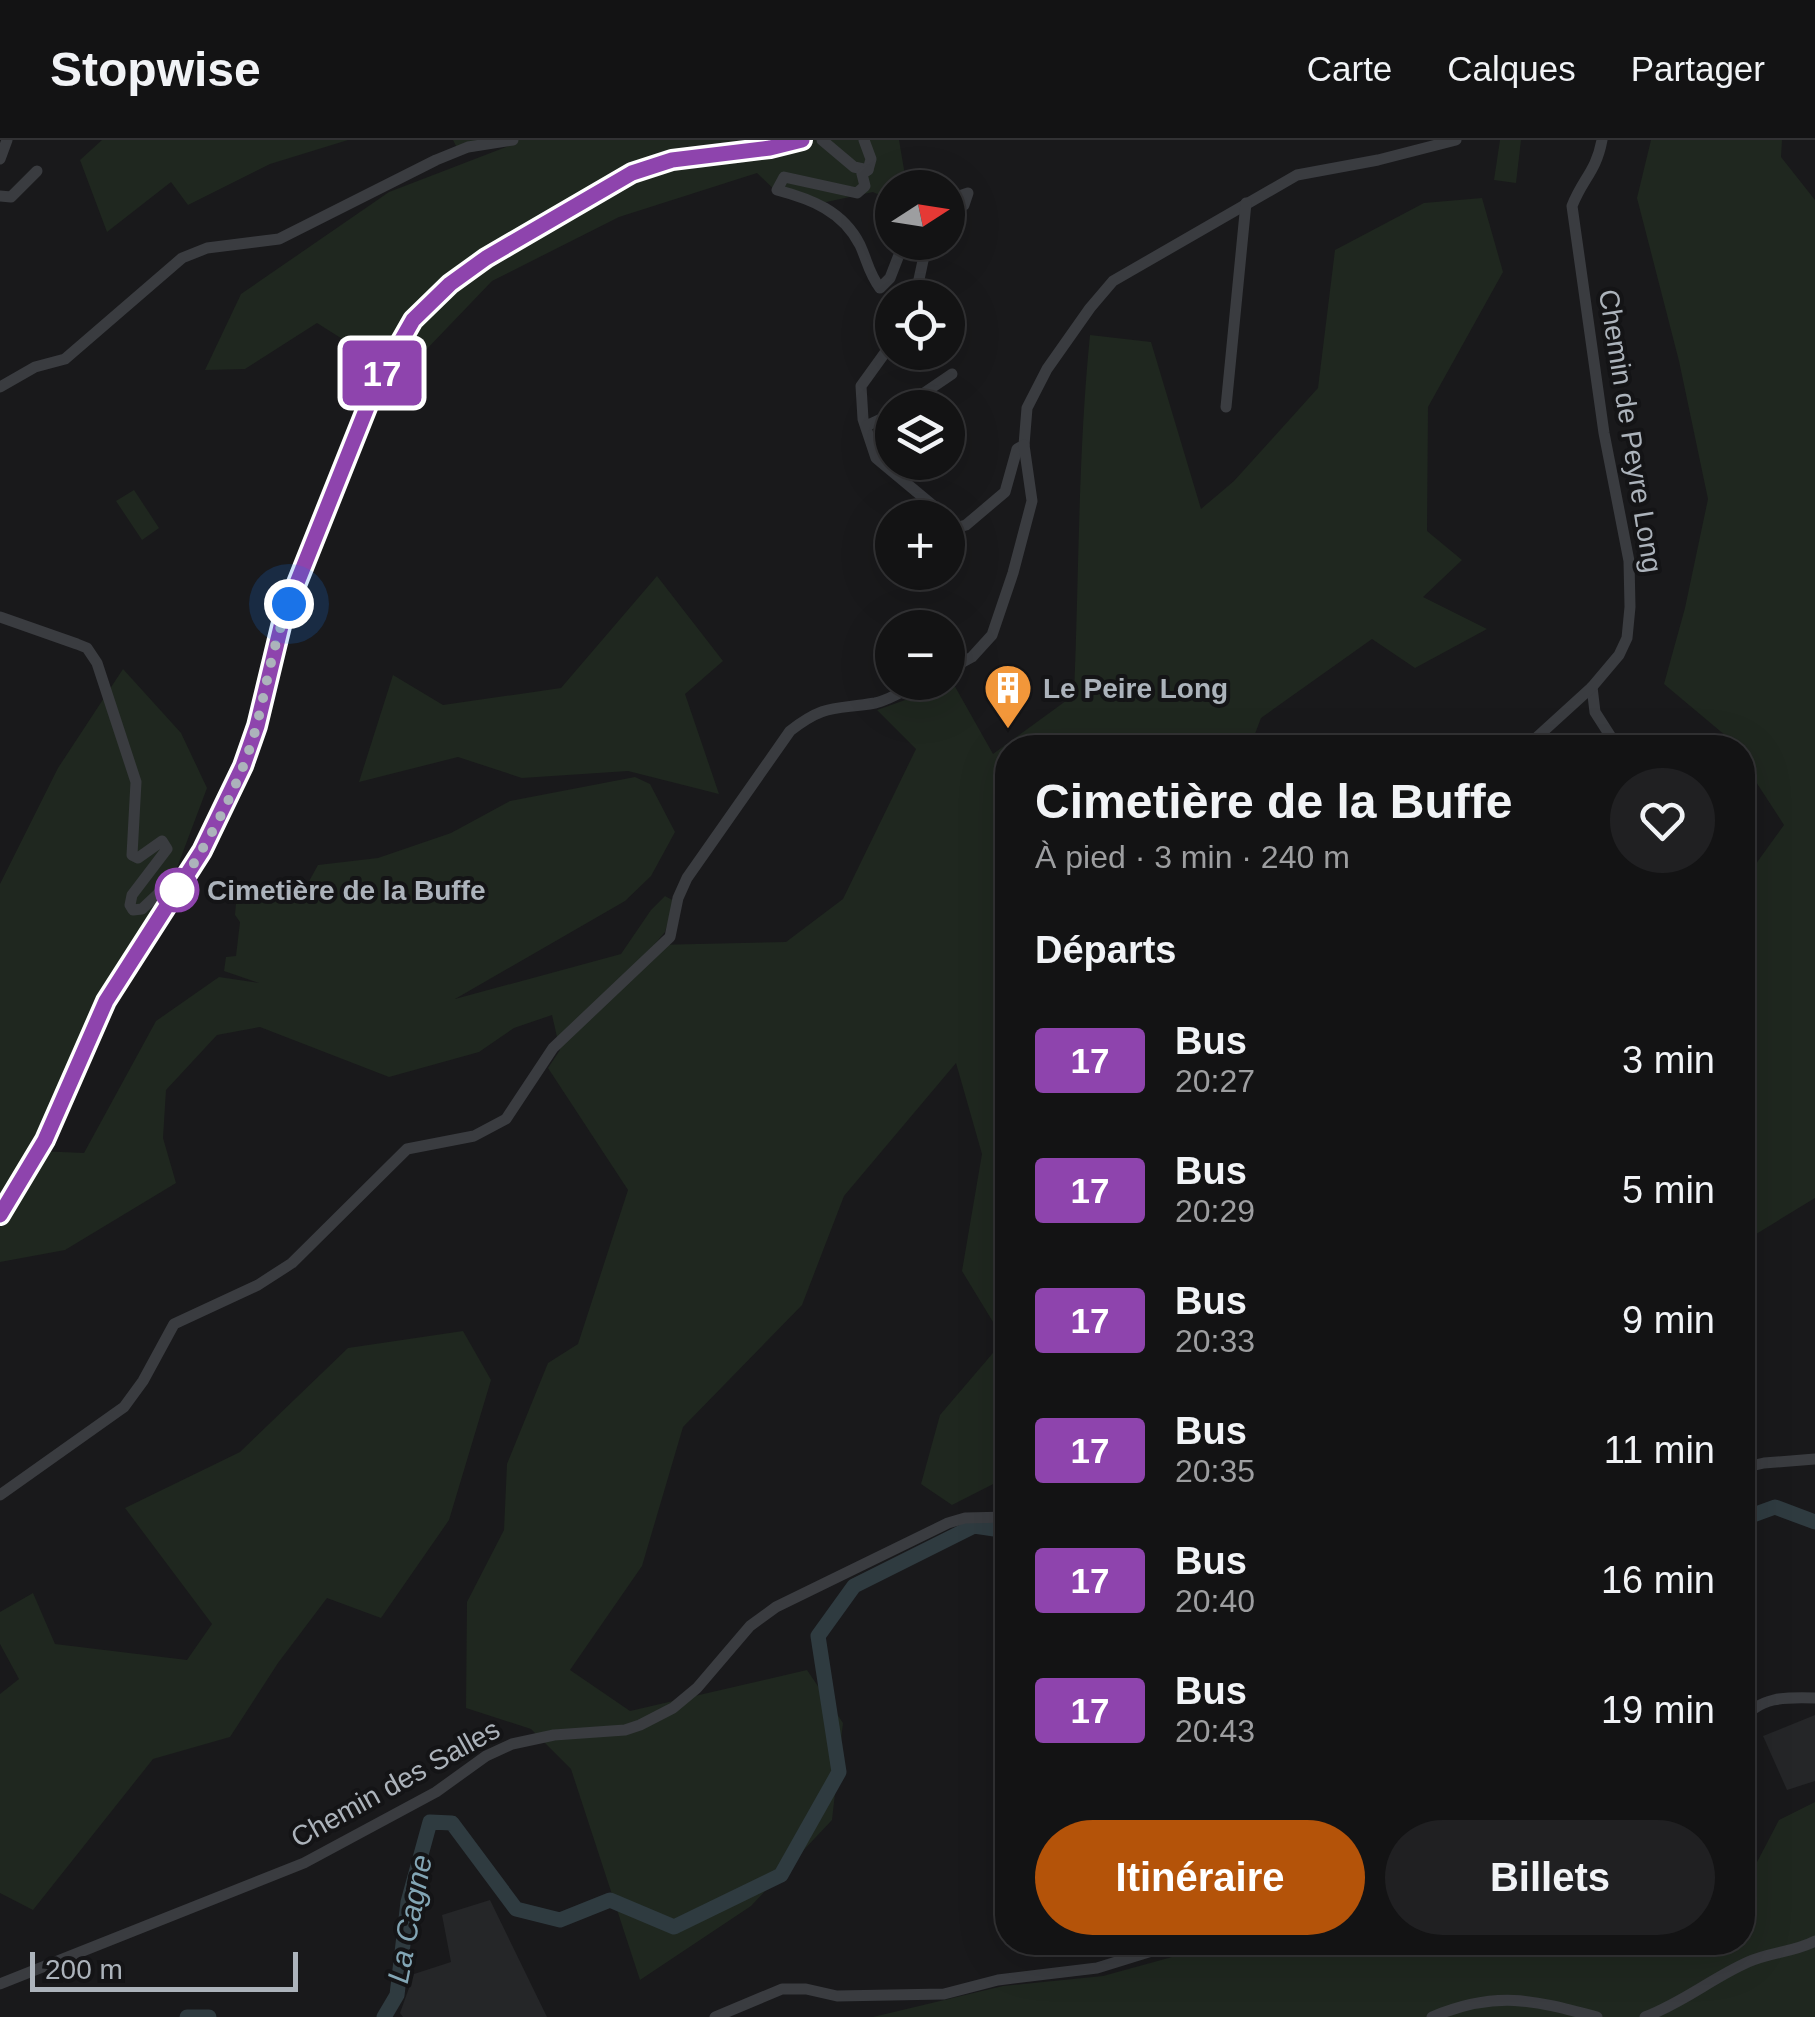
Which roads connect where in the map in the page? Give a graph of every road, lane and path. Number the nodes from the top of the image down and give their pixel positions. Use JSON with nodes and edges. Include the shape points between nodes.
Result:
{"nodes":[{"id":1,"x":7,"y":140,"type":"edge"},
{"id":2,"x":513,"y":140,"type":"edge"},
{"id":3,"x":802,"y":140,"type":"edge"},
{"id":4,"x":822,"y":140,"type":"edge"},
{"id":5,"x":864,"y":140,"type":"edge"},
{"id":6,"x":1456,"y":140,"type":"edge"},
{"id":7,"x":1602,"y":140,"type":"edge"},
{"id":8,"x":0,"y":158,"type":"edge"},
{"id":9,"x":868,"y":170,"type":"junction"},
{"id":10,"x":36,"y":171,"type":"dead end"},
{"id":11,"x":0,"y":196,"type":"edge"},
{"id":12,"x":1246,"y":203,"type":"junction"},
{"id":13,"x":897,"y":260,"type":"edge"},
{"id":14,"x":875,"y":366,"type":"edge"},
{"id":15,"x":952,"y":374,"type":"dead end"},
{"id":16,"x":0,"y":387,"type":"edge"},
{"id":17,"x":928,"y":390,"type":"edge"},
{"id":18,"x":1226,"y":407,"type":"dead end"},
{"id":19,"x":875,"y":422,"type":"edge"},
{"id":20,"x":866,"y":426,"type":"junction"},
{"id":21,"x":1024,"y":444,"type":"junction"},
{"id":22,"x":0,"y":617,"type":"edge"},
{"id":23,"x":965,"y":661,"type":"edge"},
{"id":24,"x":1592,"y":687,"type":"junction"},
{"id":25,"x":882,"y":700,"type":"edge"},
{"id":26,"x":1539,"y":735,"type":"edge"},
{"id":27,"x":1610,"y":735,"type":"edge"},
{"id":28,"x":188,"y":873,"type":"junction"},
{"id":29,"x":0,"y":1215,"type":"edge"},
{"id":30,"x":1815,"y":1459,"type":"edge"},
{"id":31,"x":1755,"y":1465,"type":"edge"},
{"id":32,"x":0,"y":1495,"type":"edge"},
{"id":33,"x":995,"y":1518,"type":"edge"},
{"id":34,"x":1815,"y":1698,"type":"edge"},
{"id":35,"x":1755,"y":1707,"type":"edge"},
{"id":36,"x":1815,"y":1941,"type":"edge"},
{"id":37,"x":1140,"y":1955,"type":"edge"},
{"id":38,"x":0,"y":1984,"type":"edge"},
{"id":39,"x":715,"y":2017,"type":"edge"},
{"id":40,"x":1432,"y":2017,"type":"edge"},
{"id":41,"x":1597,"y":2017,"type":"edge"},
{"id":42,"x":1645,"y":2017,"type":"edge"}],
"edges":[{"from":1,"to":8,"type":"street"},
{"from":2,"to":16,"type":"street","via":[[436,160],[279,239],[207,248],[182,258],[66,358]]},
{"from":3,"to":28,"type":"main road","via":[[672,160],[632,173],[486,258],[428,303],[394,350],[364,413],[283,618],[243,766]]},
{"from":4,"to":9,"type":"street","via":[[854,167]]},
{"from":5,"to":9,"type":"street","via":[[872,159]]},
{"from":6,"to":12,"type":"street","via":[[1297,174]]},
{"from":7,"to":24,"type":"street","name":"Chemin de Peyre Long","via":[[1598,165],[1572,206],[1629,562],[1630,608],[1627,638]]},
{"from":9,"to":13,"type":"street","via":[[858,193],[784,177],[777,190],[826,206],[848,226],[880,288]]},
{"from":10,"to":11,"type":"street","via":[[10,197]]},
{"from":12,"to":18,"type":"street"},
{"from":12,"to":21,"type":"street","via":[[1113,281],[1046,368],[1026,408]]},
{"from":14,"to":20,"type":"street","via":[[860,386]]},
{"from":15,"to":17,"type":"street"},
{"from":19,"to":20,"type":"street"},
{"from":20,"to":21,"type":"street","via":[[884,468],[959,526],[1005,492],[1016,449]]},
{"from":21,"to":23,"type":"street","via":[[1032,501],[1026,527],[992,635]]},
{"from":22,"to":28,"type":"street","via":[[87,648],[97,663],[136,782],[132,855],[145,855],[162,841],[167,849],[130,906],[142,910]]},
{"from":24,"to":26,"type":"street","name":"Chemin de Peyre Long"},
{"from":24,"to":27,"type":"street","via":[[1595,712]]},
{"from":25,"to":32,"type":"street","via":[[840,705],[790,731],[686,878],[670,937],[553,1048],[506,1120],[474,1136],[407,1148],[292,1263],[174,1324],[124,1407]]},
{"from":28,"to":29,"type":"main road","via":[[106,1001],[45,1140]]},
{"from":30,"to":31,"type":"street"},
{"from":33,"to":38,"type":"street","name":"Chemin des Salles","via":[[948,1523],[776,1607],[750,1626],[697,1688],[640,1725],[512,1744],[304,1864]]},
{"from":34,"to":35,"type":"street","via":[[1787,1697]]},
{"from":36,"to":42,"type":"street","via":[[1752,1960]]},
{"from":37,"to":39,"type":"street","via":[[944,1994],[837,1996],[782,1989]]},
{"from":40,"to":41,"type":"street","via":[[1459,2005],[1507,1998]]}]}
